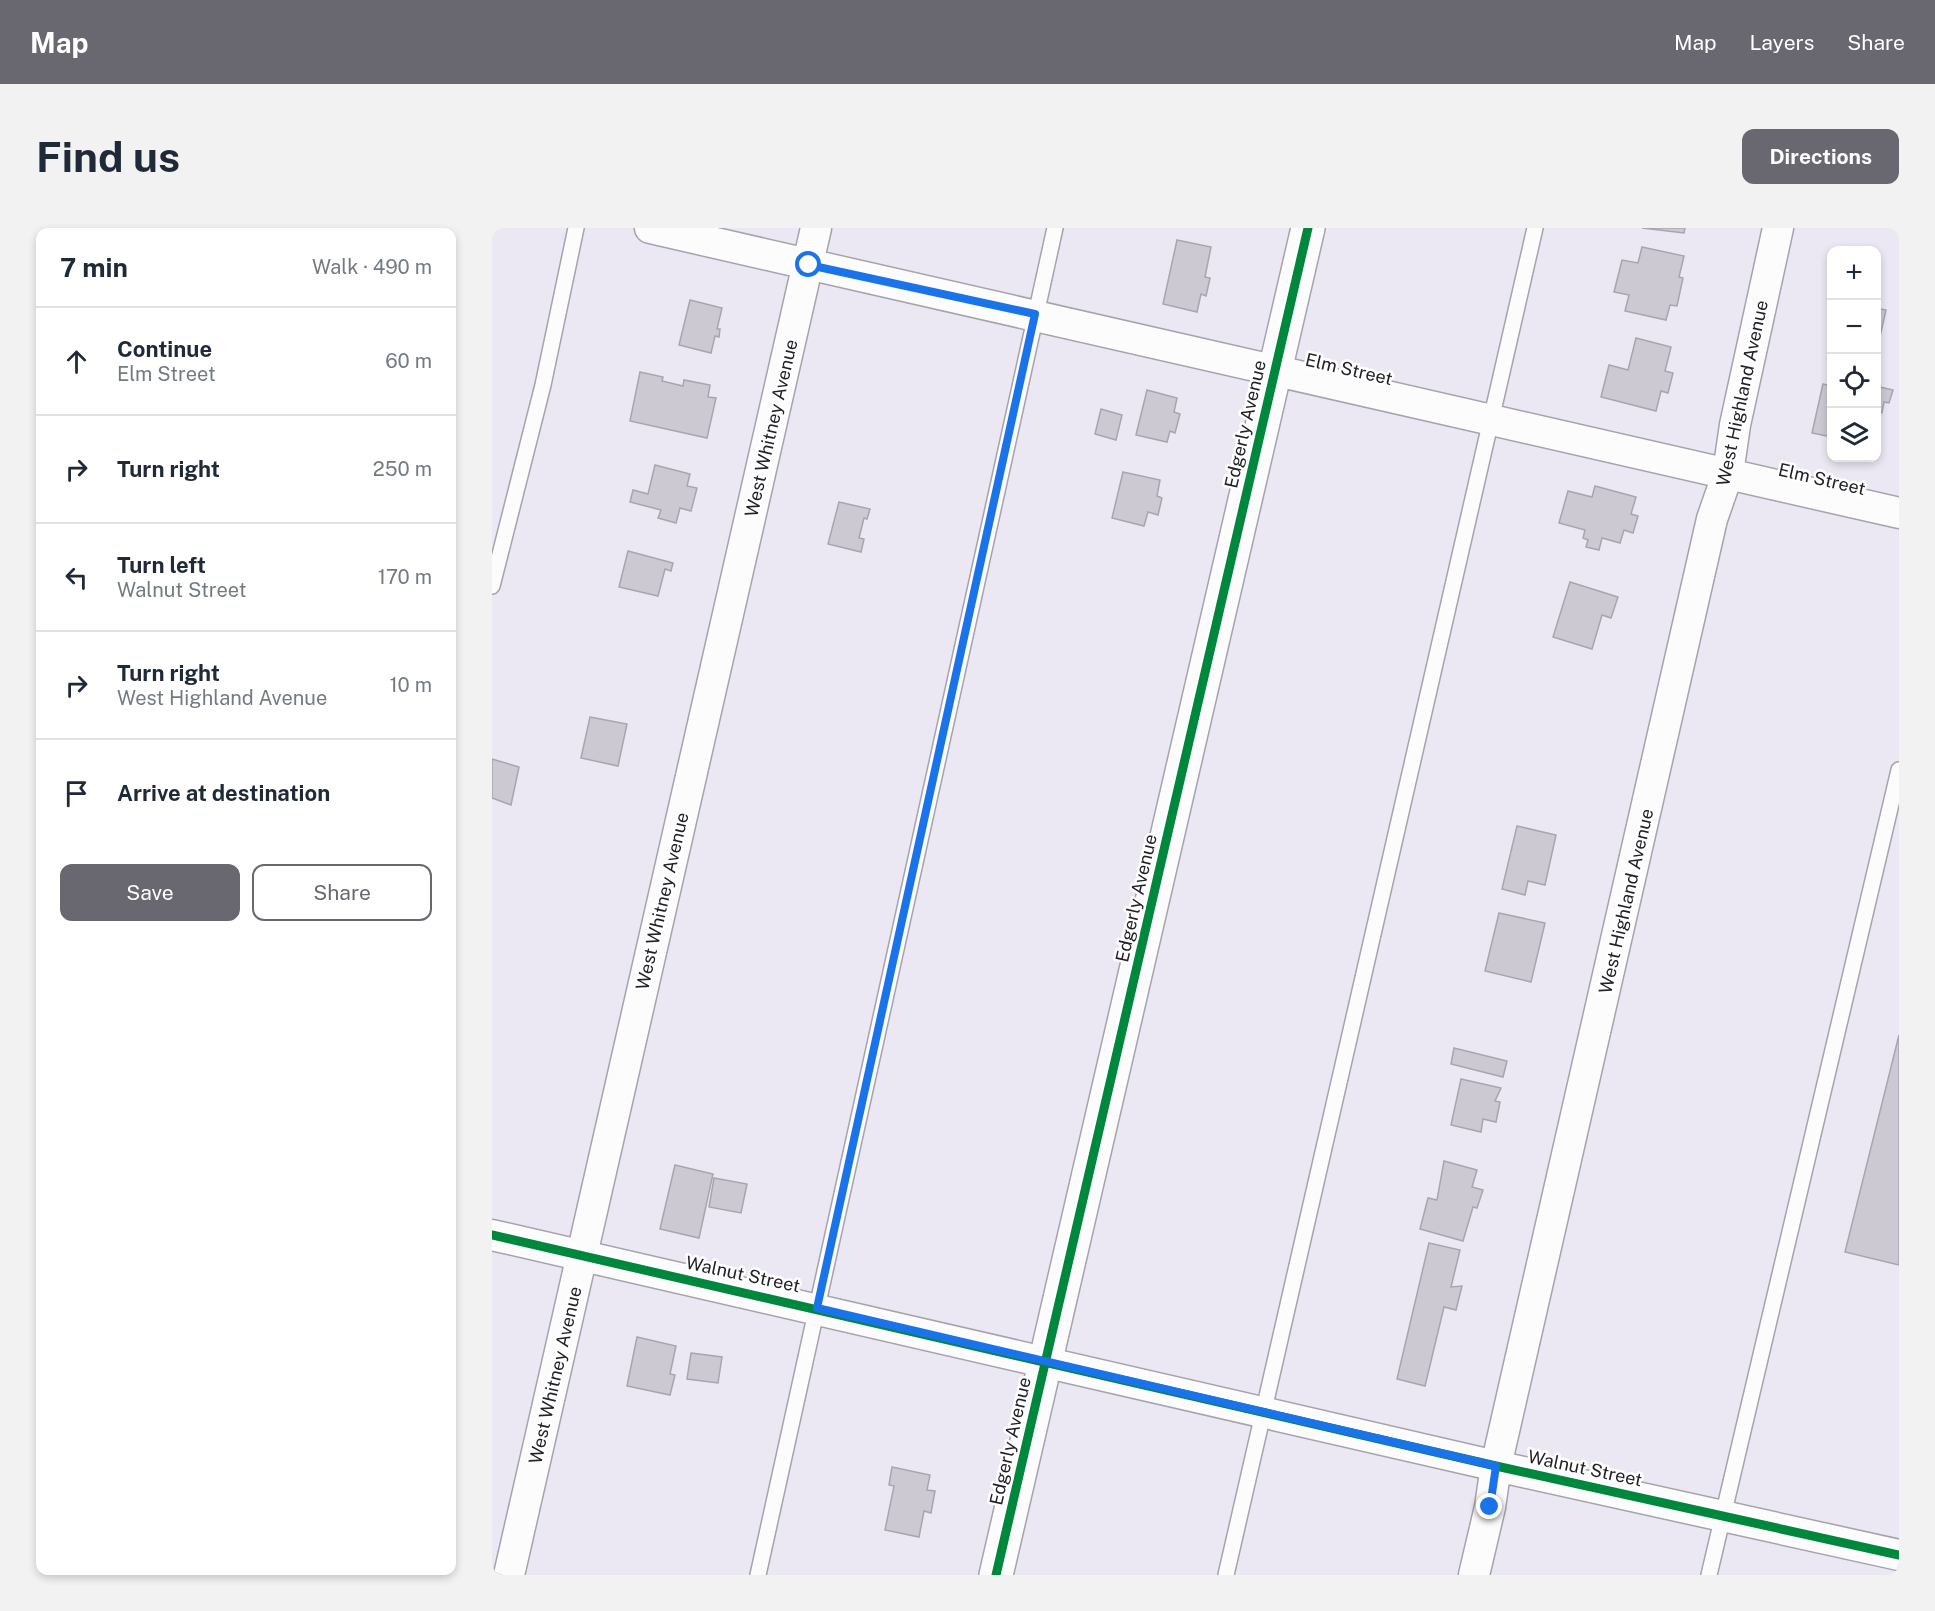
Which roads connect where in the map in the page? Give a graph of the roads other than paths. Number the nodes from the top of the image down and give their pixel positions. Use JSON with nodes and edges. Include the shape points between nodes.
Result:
{"nodes":[{"id":1,"x":576,"y":228,"type":"edge"},
{"id":2,"x":650,"y":228,"type":"edge"},
{"id":3,"x":816,"y":228,"type":"edge"},
{"id":4,"x":1055,"y":228,"type":"edge"},
{"id":5,"x":1308,"y":228,"type":"edge"},
{"id":6,"x":1535,"y":228,"type":"edge"},
{"id":7,"x":1778,"y":228,"type":"edge"},
{"id":8,"x":809,"y":265,"type":"junction"},
{"id":9,"x":1035,"y":314,"type":"junction"},
{"id":10,"x":1275,"y":369,"type":"junction"},
{"id":11,"x":1491,"y":418,"type":"junction"},
{"id":12,"x":1728,"y":473,"type":"junction"},
{"id":13,"x":1899,"y":513,"type":"edge"},
{"id":14,"x":492,"y":586,"type":"edge"},
{"id":15,"x":1899,"y":770,"type":"edge"},
{"id":16,"x":492,"y":1235,"type":"edge"},
{"id":17,"x":583,"y":1256,"type":"junction"},
{"id":18,"x":817,"y":1308,"type":"junction"},
{"id":19,"x":1045,"y":1363,"type":"junction"},
{"id":20,"x":1263,"y":1410,"type":"junction"},
{"id":21,"x":1496,"y":1466,"type":"junction"},
{"id":22,"x":1723,"y":1515,"type":"junction"},
{"id":23,"x":1899,"y":1555,"type":"edge"},
{"id":24,"x":509,"y":1575,"type":"edge"},
{"id":25,"x":758,"y":1575,"type":"edge"},
{"id":26,"x":996,"y":1575,"type":"edge"},
{"id":27,"x":1226,"y":1575,"type":"edge"},
{"id":28,"x":1474,"y":1575,"type":"edge"},
{"id":29,"x":1709,"y":1575,"type":"edge"}],
"edges":[{"from":1,"to":14,"type":"lane","via":[[543,385]]},
{"from":2,"to":8,"type":"street","name":"Elm Street"},
{"from":3,"to":8,"type":"street","name":"West Whitney Avenue"},
{"from":4,"to":9,"type":"lane"},
{"from":5,"to":10,"type":"street","name":"Edgerly Avenue"},
{"from":6,"to":11,"type":"lane"},
{"from":7,"to":12,"type":"street","name":"West Highland Avenue"},
{"from":8,"to":9,"type":"street","name":"Elm Street"},
{"from":8,"to":17,"type":"street","name":"West Whitney Avenue"},
{"from":9,"to":10,"type":"street","name":"Elm Street"},
{"from":9,"to":18,"type":"lane"},
{"from":10,"to":11,"type":"street","name":"Elm Street"},
{"from":10,"to":19,"type":"street","name":"Edgerly Avenue"},
{"from":11,"to":12,"type":"street","name":"Elm Street"},
{"from":11,"to":20,"type":"lane"},
{"from":12,"to":13,"type":"street","name":"Elm Street"},
{"from":12,"to":21,"type":"street","name":"West Highland Avenue","via":[[1712,519]]},
{"from":15,"to":22,"type":"lane"},
{"from":16,"to":17,"type":"street","name":"Walnut Street"},
{"from":17,"to":18,"type":"street","name":"Walnut Street"},
{"from":17,"to":24,"type":"street","name":"West Whitney Avenue"},
{"from":18,"to":19,"type":"street","name":"Walnut Street"},
{"from":18,"to":25,"type":"lane"},
{"from":19,"to":20,"type":"street","name":"Walnut Street"},
{"from":19,"to":26,"type":"street","name":"Edgerly Avenue"},
{"from":20,"to":21,"type":"street","name":"Walnut Street"},
{"from":20,"to":27,"type":"lane"},
{"from":21,"to":22,"type":"street","name":"Walnut Street"},
{"from":21,"to":28,"type":"street","name":"West Highland Avenue"},
{"from":22,"to":23,"type":"street","name":"Walnut Street"},
{"from":22,"to":29,"type":"lane"}]}
